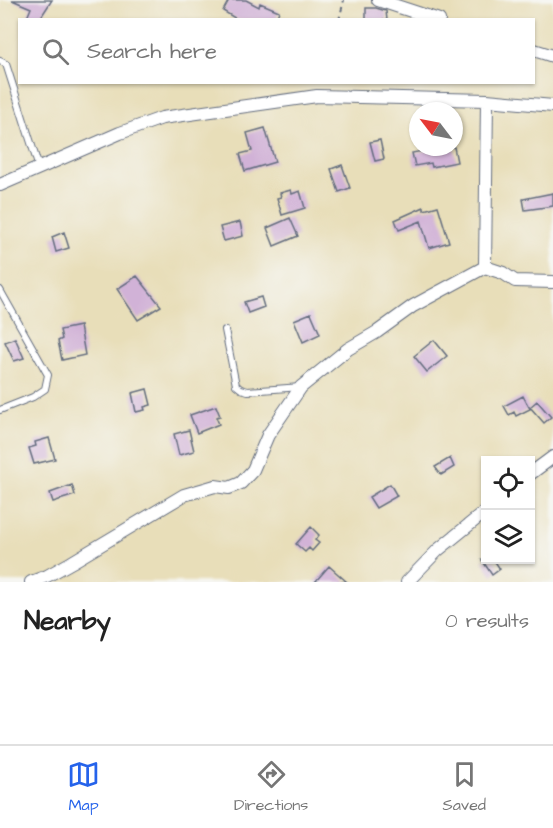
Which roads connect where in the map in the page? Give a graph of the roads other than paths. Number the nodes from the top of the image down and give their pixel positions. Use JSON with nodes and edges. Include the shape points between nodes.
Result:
{"nodes":[{"id":1,"x":378,"y":0,"type":"edge"},
{"id":2,"x":433,"y":18,"type":"edge"},
{"id":3,"x":535,"y":50,"type":"edge"},
{"id":4,"x":553,"y":56,"type":"edge"},
{"id":5,"x":0,"y":61,"type":"edge"},
{"id":6,"x":487,"y":100,"type":"junction"},
{"id":7,"x":553,"y":106,"type":"edge"},
{"id":8,"x":39,"y":168,"type":"junction"},
{"id":9,"x":0,"y":184,"type":"edge"},
{"id":10,"x":485,"y":267,"type":"junction"},
{"id":11,"x":553,"y":282,"type":"edge"},
{"id":12,"x":0,"y":290,"type":"edge"},
{"id":13,"x":225,"y":330,"type":"dead end"},
{"id":14,"x":301,"y":387,"type":"junction"},
{"id":15,"x":0,"y":410,"type":"edge"},
{"id":16,"x":553,"y":457,"type":"edge"},
{"id":17,"x":535,"y":471,"type":"edge"},
{"id":18,"x":481,"y":515,"type":"edge"},
{"id":19,"x":48,"y":579,"type":"edge"},
{"id":20,"x":31,"y":582,"type":"edge"},
{"id":21,"x":407,"y":582,"type":"edge"}],
"edges":[{"from":1,"to":2,"type":"street"},
{"from":3,"to":4,"type":"street"},
{"from":5,"to":8,"type":"lane","via":[[6,64]]},
{"from":6,"to":7,"type":"street"},
{"from":6,"to":8,"type":"street","via":[[317,96],[162,118]]},
{"from":6,"to":10,"type":"street"},
{"from":8,"to":9,"type":"street"},
{"from":10,"to":11,"type":"street","via":[[515,281]]},
{"from":10,"to":14,"type":"street","via":[[413,306],[348,349]]},
{"from":12,"to":15,"type":"lane","via":[[48,375],[45,389],[33,398]]},
{"from":13,"to":14,"type":"lane","via":[[236,385],[241,389]]},
{"from":14,"to":19,"type":"street","via":[[268,435],[253,470],[241,483],[184,495]]},
{"from":16,"to":17,"type":"street"},
{"from":18,"to":21,"type":"street"},
{"from":19,"to":20,"type":"street"}]}
